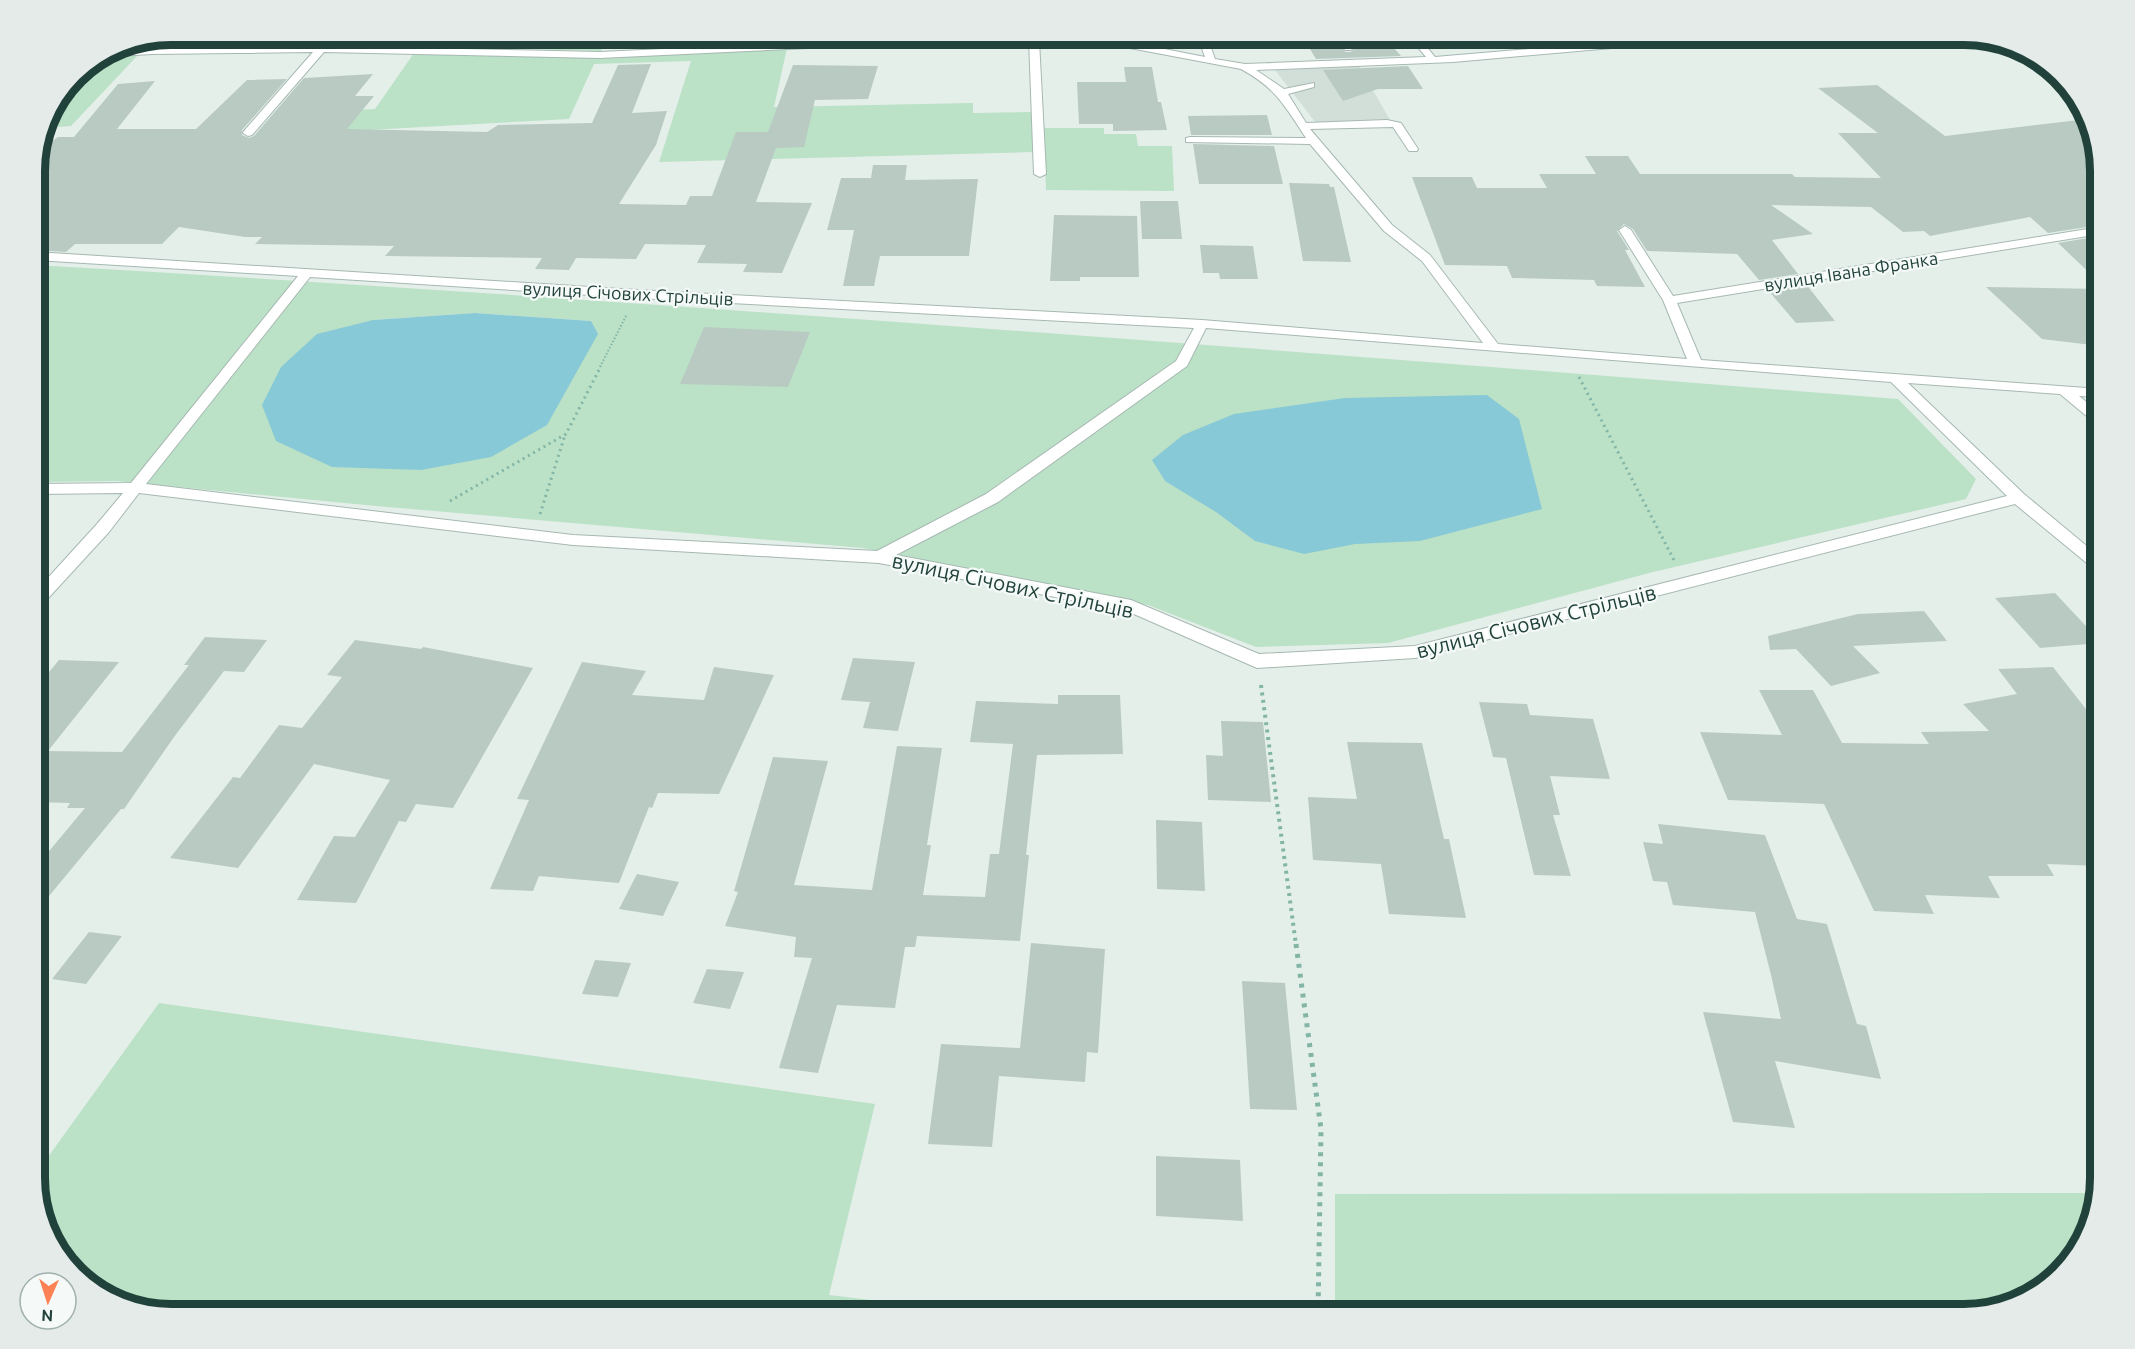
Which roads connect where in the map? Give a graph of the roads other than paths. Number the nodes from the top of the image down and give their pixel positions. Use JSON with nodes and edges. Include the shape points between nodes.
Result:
{"nodes":[{"id":1,"x":808,"y":45,"type":"edge"},
{"id":2,"x":1034,"y":45,"type":"edge"},
{"id":3,"x":1130,"y":45,"type":"edge"},
{"id":4,"x":1205,"y":45,"type":"edge"},
{"id":5,"x":1346,"y":45,"type":"edge"},
{"id":6,"x":1420,"y":45,"type":"edge"},
{"id":7,"x":1617,"y":45,"type":"edge"},
{"id":8,"x":1590,"y":47,"type":"joint"},
{"id":9,"x":1348,"y":48,"type":"dead end"},
{"id":10,"x":321,"y":49,"type":"junction"},
{"id":11,"x":127,"y":53,"type":"edge"},
{"id":12,"x":1211,"y":60,"type":"junction"},
{"id":13,"x":1433,"y":60,"type":"junction"},
{"id":14,"x":1244,"y":67,"type":"junction"},
{"id":15,"x":1311,"y":85,"type":"dead end"},
{"id":16,"x":1282,"y":93,"type":"junction"},
{"id":17,"x":1305,"y":126,"type":"junction"},
{"id":18,"x":248,"y":133,"type":"dead end"},
{"id":19,"x":1190,"y":140,"type":"dead end"},
{"id":20,"x":1313,"y":141,"type":"junction"},
{"id":21,"x":1413,"y":149,"type":"dead end"},
{"id":22,"x":1040,"y":174,"type":"dead end"},
{"id":23,"x":1625,"y":230,"type":"dead end"},
{"id":24,"x":2090,"y":232,"type":"edge"},
{"id":25,"x":45,"y":257,"type":"edge"},
{"id":26,"x":307,"y":273,"type":"junction"},
{"id":27,"x":1669,"y":300,"type":"junction"},
{"id":28,"x":1202,"y":324,"type":"junction"},
{"id":29,"x":1494,"y":348,"type":"junction"},
{"id":30,"x":1695,"y":363,"type":"junction"},
{"id":31,"x":1894,"y":377,"type":"junction"},
{"id":32,"x":2063,"y":390,"type":"junction"},
{"id":33,"x":2090,"y":392,"type":"edge"},
{"id":34,"x":2090,"y":412,"type":"edge"},
{"id":35,"x":135,"y":488,"type":"junction"},
{"id":36,"x":45,"y":489,"type":"edge"},
{"id":37,"x":2018,"y":498,"type":"junction"},
{"id":38,"x":879,"y":557,"type":"junction"},
{"id":39,"x":2090,"y":557,"type":"edge"},
{"id":40,"x":45,"y":591,"type":"edge"}],
"edges":[{"from":1,"to":10,"type":"street","via":[[600,55]]},
{"from":2,"to":22,"type":"street"},
{"from":3,"to":12,"type":"street"},
{"from":4,"to":12,"type":"street"},
{"from":5,"to":9,"type":"street"},
{"from":6,"to":13,"type":"street"},
{"from":7,"to":8,"type":"street"},
{"from":8,"to":13,"type":"street"},
{"from":10,"to":11,"type":"street"},
{"from":10,"to":18,"type":"street"},
{"from":12,"to":14,"type":"street"},
{"from":13,"to":14,"type":"street"},
{"from":14,"to":16,"type":"street"},
{"from":15,"to":16,"type":"street"},
{"from":16,"to":17,"type":"street"},
{"from":17,"to":20,"type":"street"},
{"from":17,"to":21,"type":"street","via":[[1397,125]]},
{"from":19,"to":20,"type":"street"},
{"from":20,"to":29,"type":"street","via":[[1388,228],[1426,258]]},
{"from":23,"to":27,"type":"street"},
{"from":24,"to":27,"type":"street","name":"вулиця Івана Франка"},
{"from":25,"to":26,"type":"street","name":"вулиця Січових Стрільців"},
{"from":26,"to":28,"type":"street","name":"вулиця Січових Стрільців"},
{"from":26,"to":35,"type":"street"},
{"from":27,"to":30,"type":"street"},
{"from":28,"to":29,"type":"street","name":"вулиця Січових Стрільців"},
{"from":28,"to":38,"type":"street","name":"вулиця Січових Стрільців","via":[[1182,363],[992,498]]},
{"from":29,"to":30,"type":"street","name":"вулиця Січових Стрільців"},
{"from":30,"to":31,"type":"street","name":"вулиця Січових Стрільців"},
{"from":31,"to":32,"type":"street","name":"вулиця Січових Стрільців"},
{"from":31,"to":37,"type":"street"},
{"from":32,"to":33,"type":"street","name":"вулиця Січових Стрільців"},
{"from":32,"to":34,"type":"street"},
{"from":35,"to":36,"type":"street","name":"вулиця Січових Стрільців"},
{"from":35,"to":38,"type":"street","name":"вулиця Січових Стрільців","via":[[573,540]]},
{"from":35,"to":40,"type":"street"},
{"from":37,"to":38,"type":"street","name":"вулиця Січових Стрільців","via":[[1415,652],[1257,661],[1131,606]]},
{"from":37,"to":39,"type":"street"}]}
